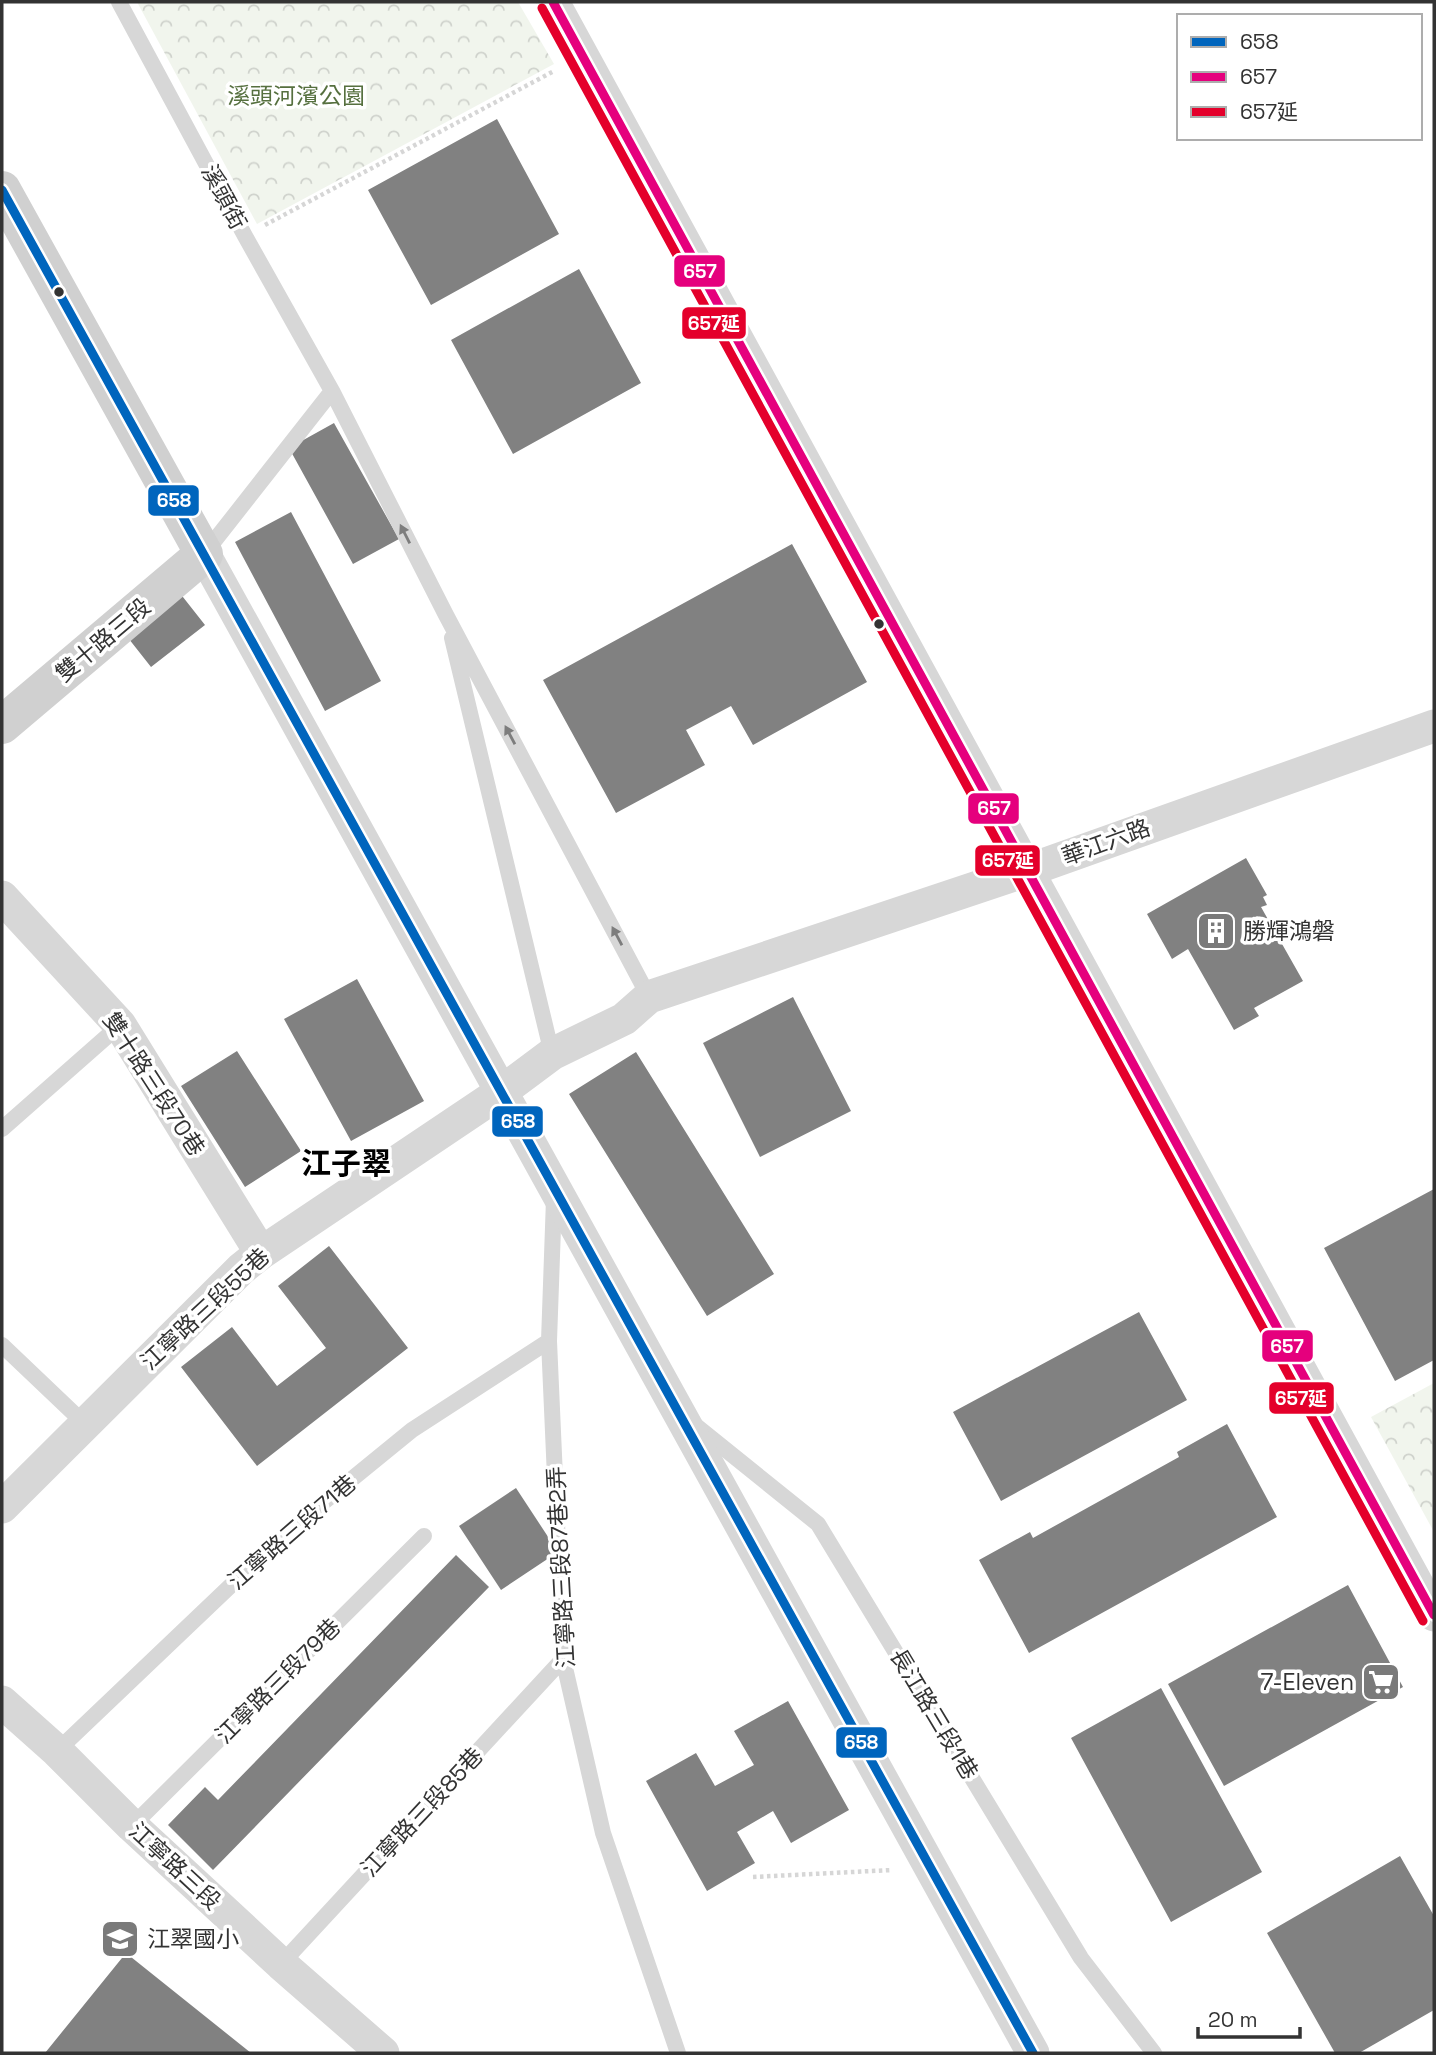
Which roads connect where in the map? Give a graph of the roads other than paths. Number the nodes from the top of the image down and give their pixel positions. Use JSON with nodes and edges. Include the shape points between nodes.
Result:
{"nodes":[{"id":1,"x":119,"y":2,"type":"edge"},
{"id":2,"x":553,"y":2,"type":"edge"},
{"id":3,"x":2,"y":190,"type":"edge"},
{"id":4,"x":332,"y":391,"type":"junction"},
{"id":5,"x":204,"y":554,"type":"junction"},
{"id":6,"x":446,"y":615,"type":"junction"},
{"id":7,"x":2,"y":725,"type":"edge"},
{"id":8,"x":1434,"y":726,"type":"edge"},
{"id":9,"x":1029,"y":870,"type":"junction"},
{"id":10,"x":2,"y":897,"type":"edge"},
{"id":11,"x":649,"y":997,"type":"junction"},
{"id":12,"x":120,"y":1025,"type":"junction"},
{"id":13,"x":552,"y":1054,"type":"junction"},
{"id":14,"x":501,"y":1092,"type":"junction"},
{"id":15,"x":2,"y":1129,"type":"edge"},
{"id":16,"x":555,"y":1190,"type":"junction"},
{"id":17,"x":261,"y":1253,"type":"junction"},
{"id":18,"x":550,"y":1341,"type":"junction"},
{"id":19,"x":2,"y":1345,"type":"edge"},
{"id":20,"x":676,"y":1409,"type":"junction"},
{"id":21,"x":86,"y":1425,"type":"junction"},
{"id":22,"x":2,"y":1507,"type":"edge"},
{"id":23,"x":424,"y":1536,"type":"dead end"},
{"id":24,"x":1434,"y":1615,"type":"edge"},
{"id":25,"x":563,"y":1659,"type":"junction"},
{"id":26,"x":2,"y":1703,"type":"edge"},
{"id":27,"x":57,"y":1751,"type":"junction"},
{"id":28,"x":132,"y":1826,"type":"junction"},
{"id":29,"x":281,"y":1964,"type":"junction"},
{"id":30,"x":383,"y":2053,"type":"edge"},
{"id":31,"x":678,"y":2053,"type":"edge"},
{"id":32,"x":1033,"y":2053,"type":"edge"},
{"id":33,"x":1154,"y":2053,"type":"edge"}],
"edges":[{"from":1,"to":4,"type":"lane","name":"溪頭街"},
{"from":2,"to":9,"type":"street"},
{"from":3,"to":5,"type":"street"},
{"from":4,"to":5,"type":"lane"},
{"from":6,"to":4,"type":"lane","name":"溪頭街","one_way":true},
{"from":5,"to":7,"type":"street","name":"雙十路三段"},
{"from":5,"to":14,"type":"street"},
{"from":11,"to":6,"type":"lane","one_way":true},
{"from":6,"to":13,"type":"lane"},
{"from":8,"to":9,"type":"street","name":"華江六路"},
{"from":9,"to":11,"type":"street","name":"華江六路"},
{"from":9,"to":24,"type":"street"},
{"from":10,"to":12,"type":"street","name":"雙十路三段70巷"},
{"from":11,"to":13,"type":"street","name":"華江六路","via":[[624,1019]]},
{"from":12,"to":15,"type":"lane"},
{"from":12,"to":17,"type":"street","name":"雙十路三段70巷"},
{"from":13,"to":14,"type":"street","name":"江寧路三段55巷"},
{"from":14,"to":16,"type":"street"},
{"from":14,"to":17,"type":"street","name":"江寧路三段55巷"},
{"from":16,"to":18,"type":"lane","name":"江寧路三段87巷2弄"},
{"from":16,"to":20,"type":"street"},
{"from":17,"to":21,"type":"street","name":"江寧路三段55巷"},
{"from":18,"to":25,"type":"lane","name":"江寧路三段87巷2弄"},
{"from":18,"to":27,"type":"lane","name":"江寧路三段71巷","via":[[412,1430],[288,1532]]},
{"from":19,"to":21,"type":"lane"},
{"from":20,"to":32,"type":"street"},
{"from":20,"to":33,"type":"lane","name":"長江路三段1巷","via":[[818,1524],[1082,1958]]},
{"from":21,"to":22,"type":"street","name":"江寧路三段55巷"},
{"from":23,"to":28,"type":"lane","name":"江寧路三段79巷"},
{"from":25,"to":29,"type":"lane","name":"江寧路三段85巷"},
{"from":25,"to":31,"type":"lane","name":"江寧路三段87巷2弄","via":[[603,1833]]},
{"from":26,"to":27,"type":"street","name":"江寧路三段"},
{"from":27,"to":28,"type":"street","name":"江寧路三段"},
{"from":28,"to":29,"type":"street","name":"江寧路三段"},
{"from":29,"to":30,"type":"street","name":"江寧路三段"}]}
